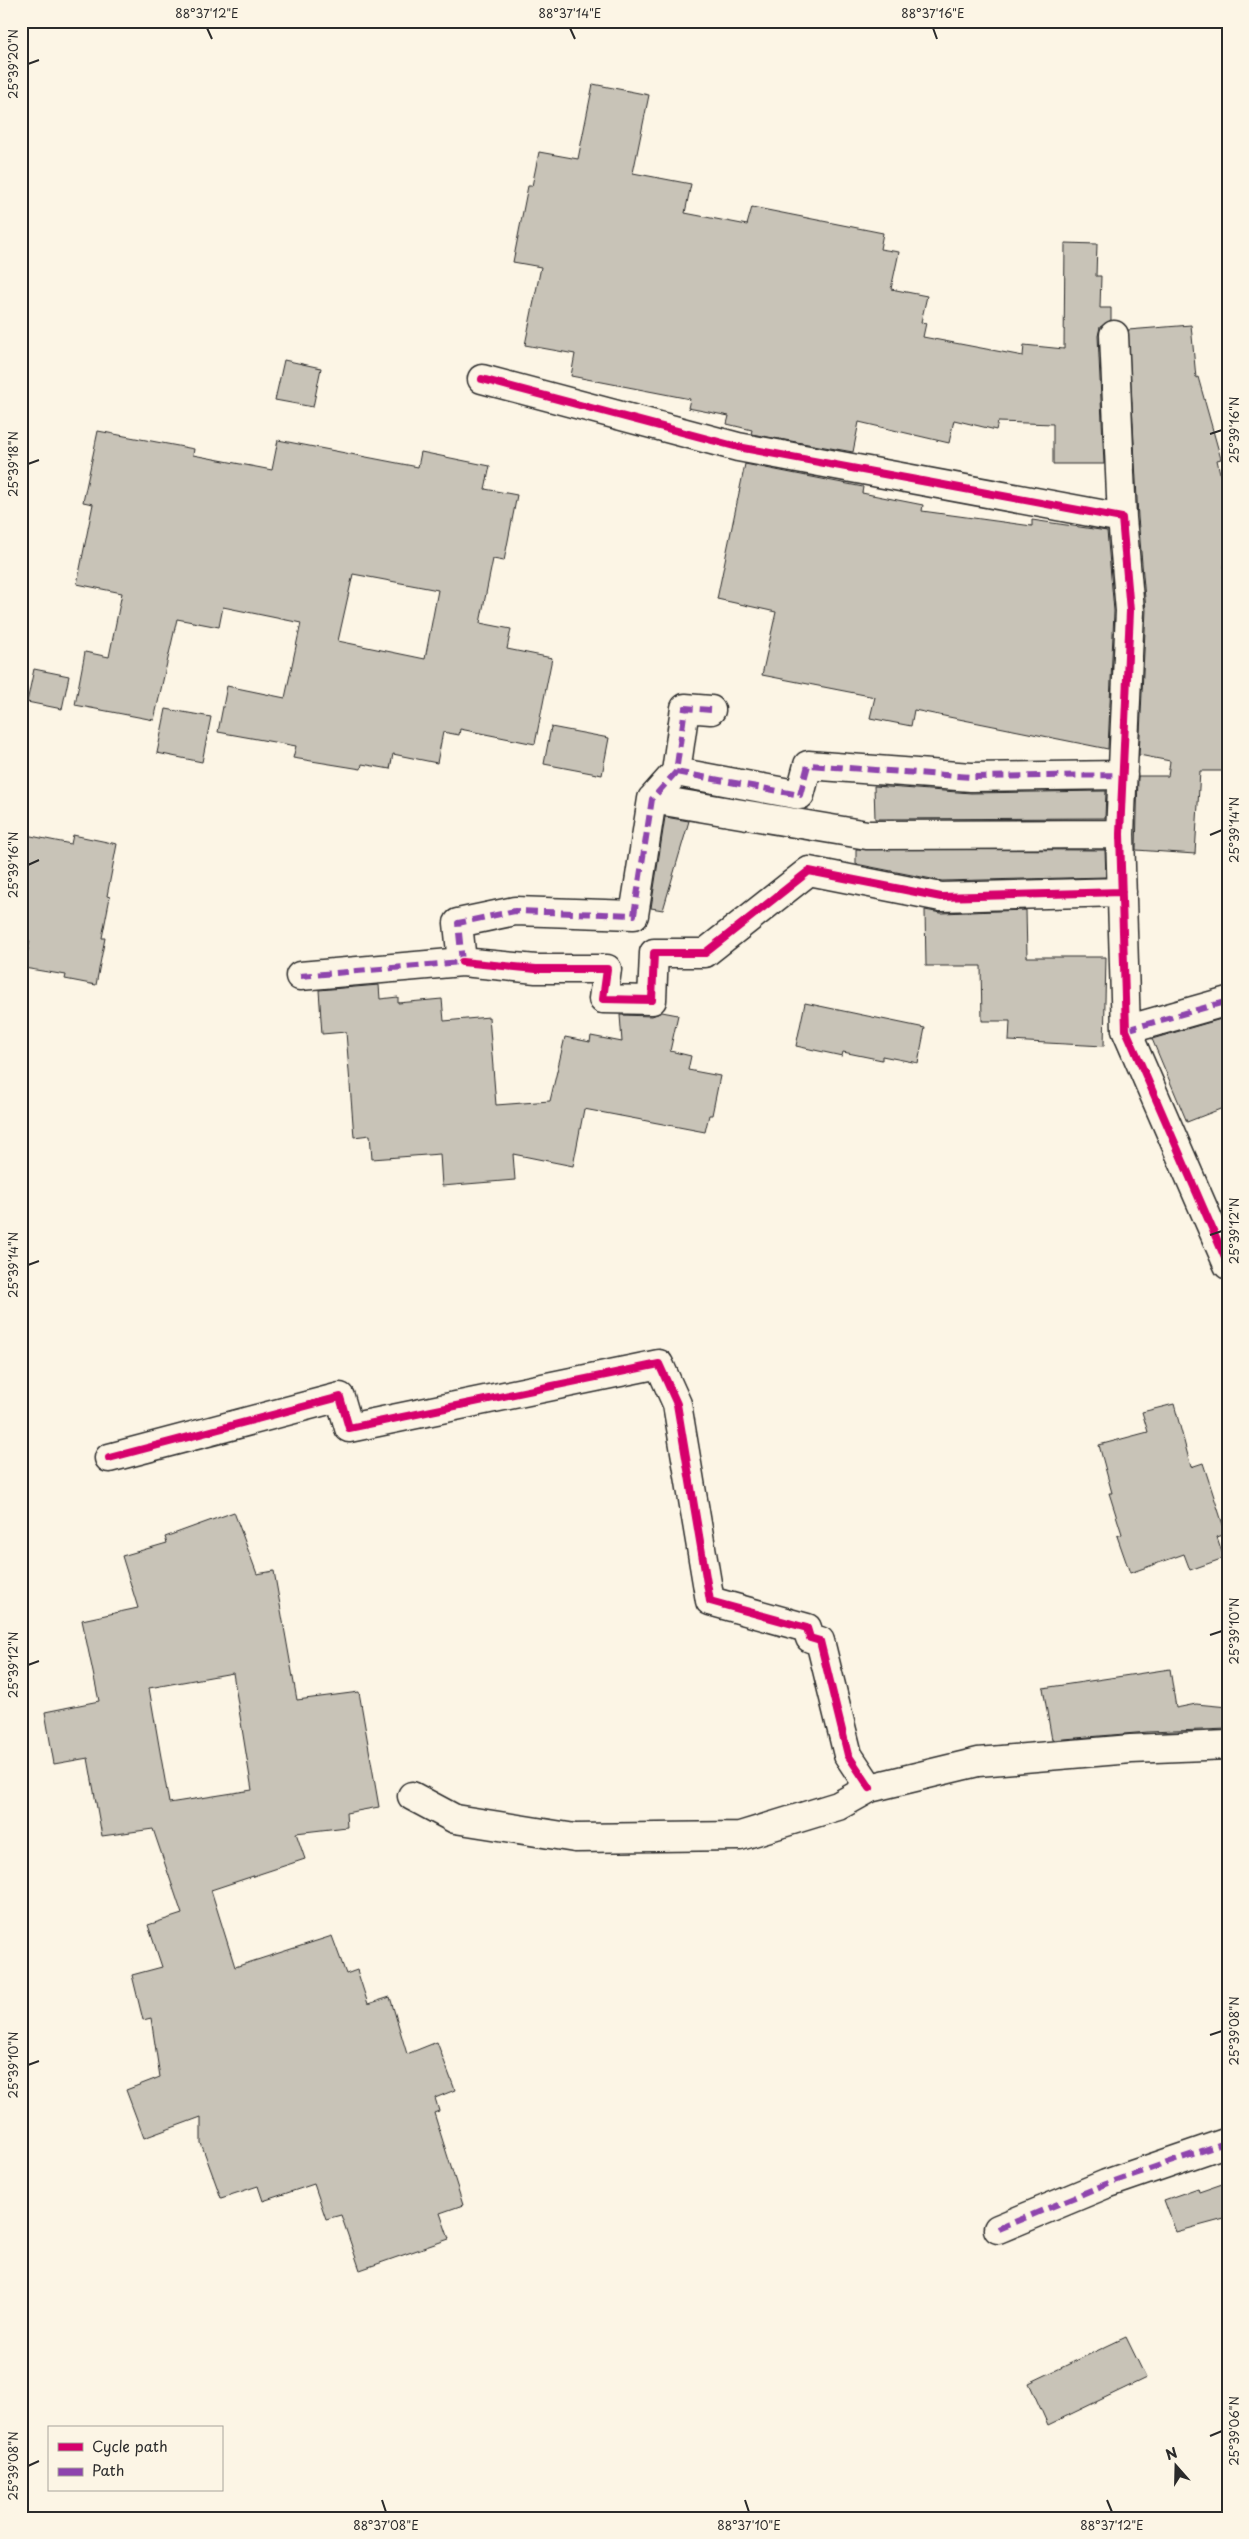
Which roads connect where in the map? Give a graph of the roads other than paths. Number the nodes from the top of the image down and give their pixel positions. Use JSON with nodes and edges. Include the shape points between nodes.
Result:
{"nodes":[{"id":1,"x":1114,"y":335,"type":"dead end"},
{"id":2,"x":482,"y":379,"type":"dead end"},
{"id":3,"x":1122,"y":518,"type":"junction"},
{"id":4,"x":711,"y":710,"type":"dead end"},
{"id":5,"x":676,"y":772,"type":"junction"},
{"id":6,"x":1123,"y":775,"type":"junction"},
{"id":7,"x":652,"y":799,"type":"junction"},
{"id":8,"x":1120,"y":834,"type":"junction"},
{"id":9,"x":1122,"y":892,"type":"junction"},
{"id":10,"x":462,"y":962,"type":"junction"},
{"id":11,"x":300,"y":976,"type":"dead end"},
{"id":12,"x":1228,"y":1002,"type":"edge"},
{"id":13,"x":1126,"y":1030,"type":"junction"},
{"id":14,"x":1228,"y":1265,"type":"edge"},
{"id":15,"x":109,"y":1458,"type":"dead end"},
{"id":16,"x":1228,"y":1745,"type":"edge"},
{"id":17,"x":870,"y":1788,"type":"junction"},
{"id":18,"x":412,"y":1796,"type":"dead end"},
{"id":19,"x":1228,"y":2142,"type":"edge"},
{"id":20,"x":998,"y":2229,"type":"dead end"}],
"edges":[{"from":1,"to":3,"type":"street"},
{"from":2,"to":3,"type":"street","via":[[738,447]]},
{"from":3,"to":6,"type":"street","via":[[1130,611]]},
{"from":4,"to":5,"type":"street","via":[[685,708]]},
{"from":5,"to":6,"type":"street","via":[[800,795],[808,765],[971,777]]},
{"from":5,"to":7,"type":"street"},
{"from":6,"to":8,"type":"street"},
{"from":7,"to":8,"type":"street","via":[[867,835]]},
{"from":7,"to":10,"type":"street","via":[[634,915],[515,911],[458,923]]},
{"from":8,"to":9,"type":"street"},
{"from":9,"to":10,"type":"street","via":[[941,897],[809,872],[705,953],[654,953],[652,1000],[603,999],[608,969],[536,969]]},
{"from":9,"to":13,"type":"street"},
{"from":10,"to":11,"type":"street"},
{"from":12,"to":13,"type":"street"},
{"from":13,"to":14,"type":"street"},
{"from":15,"to":17,"type":"street","via":[[340,1397],[349,1428],[659,1364],[677,1404],[710,1602],[807,1628],[810,1638],[820,1641],[848,1755]]},
{"from":16,"to":17,"type":"street","via":[[1131,1749],[978,1762]]},
{"from":17,"to":18,"type":"street","via":[[838,1806],[740,1836],[574,1838],[455,1819]]},
{"from":19,"to":20,"type":"street","via":[[1106,2184]]}]}
